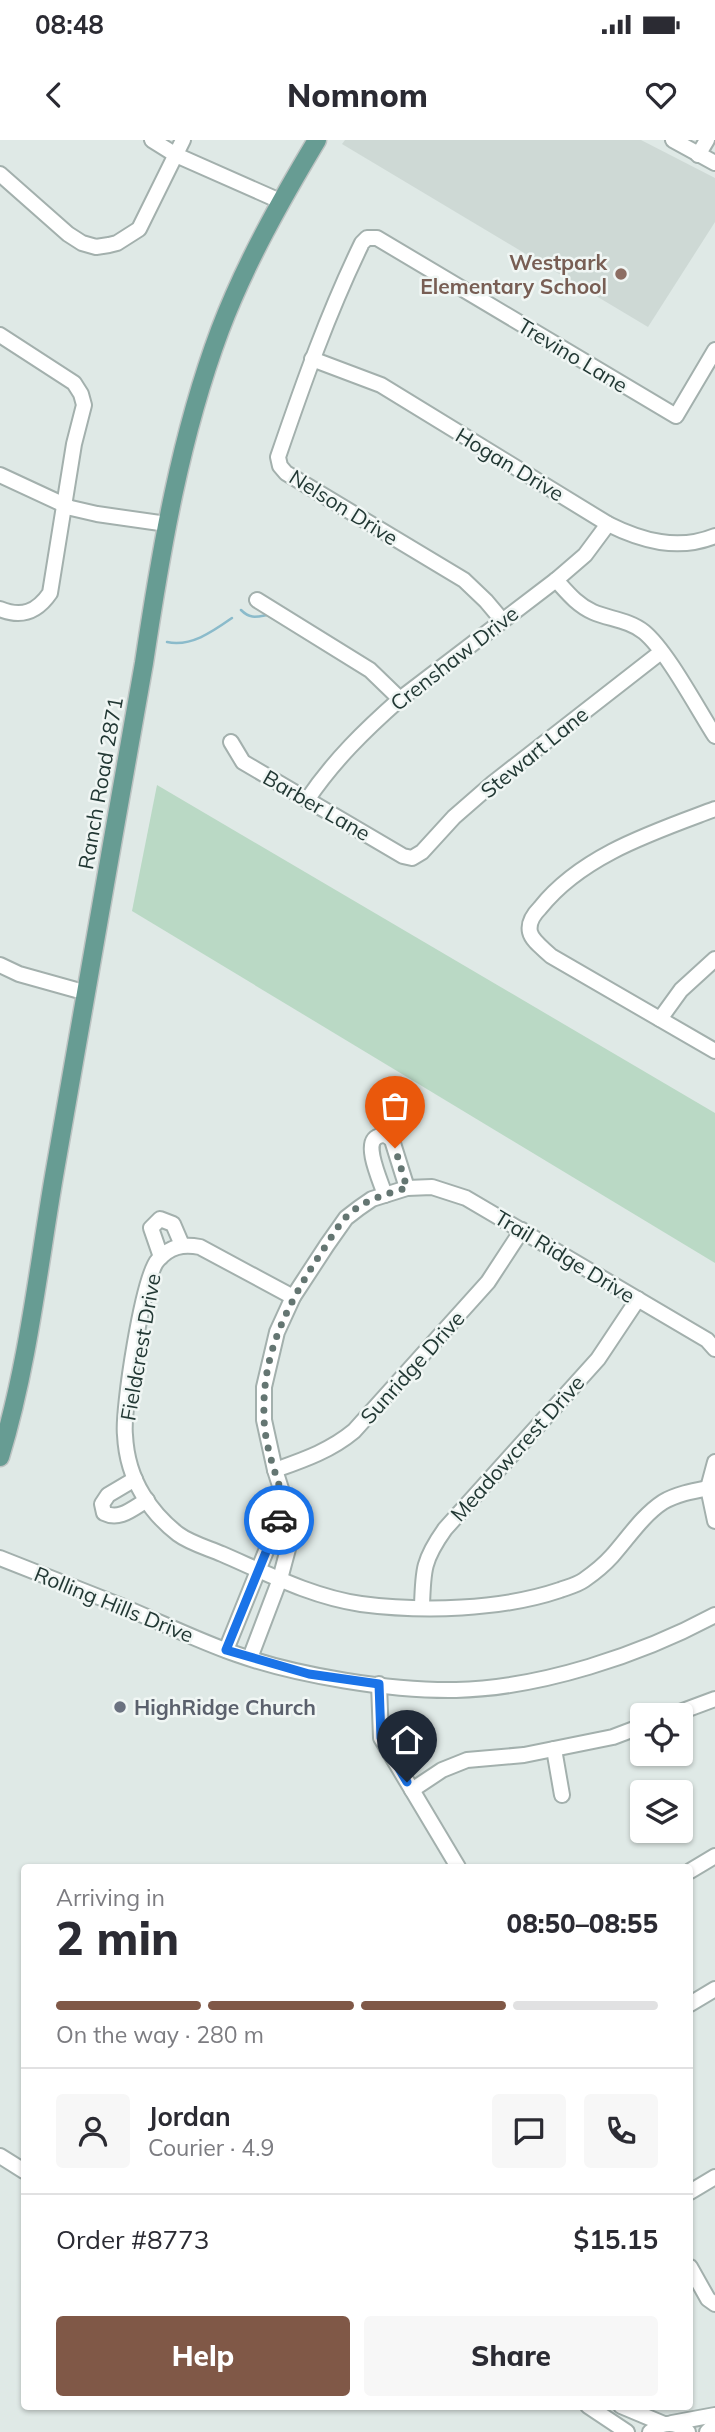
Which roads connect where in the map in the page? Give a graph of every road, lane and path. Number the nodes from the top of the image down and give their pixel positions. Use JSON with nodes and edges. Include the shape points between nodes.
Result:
{"nodes":[{"id":1,"x":152,"y":140,"type":"edge"},
{"id":2,"x":183,"y":140,"type":"edge"},
{"id":3,"x":317,"y":140,"type":"edge"},
{"id":4,"x":673,"y":140,"type":"edge"},
{"id":5,"x":707,"y":140,"type":"edge"},
{"id":6,"x":176,"y":155,"type":"junction"},
{"id":7,"x":698,"y":155,"type":"junction"},
{"id":8,"x":715,"y":163,"type":"edge"},
{"id":9,"x":0,"y":174,"type":"edge"},
{"id":10,"x":280,"y":201,"type":"junction"},
{"id":11,"x":367,"y":238,"type":"joint"},
{"id":12,"x":0,"y":335,"type":"edge"},
{"id":13,"x":715,"y":350,"type":"edge"},
{"id":14,"x":312,"y":359,"type":"junction"},
{"id":15,"x":0,"y":475,"type":"edge"},
{"id":16,"x":65,"y":505,"type":"junction"},
{"id":17,"x":167,"y":524,"type":"junction"},
{"id":18,"x":608,"y":524,"type":"junction"},
{"id":19,"x":715,"y":536,"type":"edge"},
{"id":20,"x":556,"y":580,"type":"junction"},
{"id":21,"x":257,"y":600,"type":"dead end"},
{"id":22,"x":0,"y":609,"type":"edge"},
{"id":23,"x":502,"y":620,"type":"junction"},
{"id":24,"x":661,"y":652,"type":"junction"},
{"id":25,"x":400,"y":699,"type":"junction"},
{"id":26,"x":715,"y":736,"type":"edge"},
{"id":27,"x":231,"y":743,"type":"dead end"},
{"id":28,"x":307,"y":800,"type":"junction"},
{"id":29,"x":715,"y":809,"type":"edge"},
{"id":30,"x":412,"y":858,"type":"joint"},
{"id":31,"x":715,"y":959,"type":"edge"},
{"id":32,"x":0,"y":965,"type":"edge"},
{"id":33,"x":86,"y":993,"type":"junction"},
{"id":34,"x":660,"y":1018,"type":"junction"},
{"id":35,"x":715,"y":1051,"type":"edge"},
{"id":36,"x":407,"y":1188,"type":"junction"},
{"id":37,"x":385,"y":1195,"type":"junction"},
{"id":38,"x":522,"y":1230,"type":"junction"},
{"id":39,"x":182,"y":1245,"type":"junction"},
{"id":40,"x":161,"y":1257,"type":"junction"},
{"id":41,"x":293,"y":1297,"type":"junction"},
{"id":42,"x":638,"y":1299,"type":"junction"},
{"id":43,"x":715,"y":1349,"type":"edge"},
{"id":44,"x":0,"y":1457,"type":"edge"},
{"id":45,"x":715,"y":1462,"type":"edge"},
{"id":46,"x":275,"y":1470,"type":"junction"},
{"id":47,"x":135,"y":1479,"type":"junction"},
{"id":48,"x":708,"y":1488,"type":"junction"},
{"id":49,"x":147,"y":1500,"type":"junction"},
{"id":50,"x":285,"y":1504,"type":"junction"},
{"id":51,"x":715,"y":1521,"type":"edge"},
{"id":52,"x":0,"y":1558,"type":"edge"},
{"id":53,"x":257,"y":1570,"type":"junction"},
{"id":54,"x":280,"y":1579,"type":"junction"},
{"id":55,"x":422,"y":1607,"type":"junction"},
{"id":56,"x":715,"y":1615,"type":"edge"},
{"id":57,"x":226,"y":1650,"type":"junction"},
{"id":58,"x":250,"y":1658,"type":"junction"},
{"id":59,"x":379,"y":1684,"type":"junction"},
{"id":60,"x":715,"y":1699,"type":"edge"},
{"id":61,"x":693,"y":1707,"type":"edge"},
{"id":62,"x":630,"y":1731,"type":"edge"},
{"id":63,"x":554,"y":1749,"type":"junction"},
{"id":64,"x":412,"y":1790,"type":"junction"},
{"id":65,"x":562,"y":1796,"type":"dead end"},
{"id":66,"x":715,"y":1857,"type":"edge"},
{"id":67,"x":456,"y":1864,"type":"edge"},
{"id":68,"x":693,"y":1869,"type":"edge"},
{"id":69,"x":715,"y":1989,"type":"edge"},
{"id":70,"x":693,"y":2002,"type":"edge"},
{"id":71,"x":0,"y":2156,"type":"edge"},
{"id":72,"x":21,"y":2169,"type":"edge"},
{"id":73,"x":715,"y":2177,"type":"edge"},
{"id":74,"x":693,"y":2190,"type":"edge"},
{"id":75,"x":693,"y":2272,"type":"edge"},
{"id":76,"x":715,"y":2304,"type":"edge"},
{"id":77,"x":594,"y":2410,"type":"edge"},
{"id":78,"x":632,"y":2410,"type":"edge"},
{"id":79,"x":715,"y":2415,"type":"edge"},
{"id":80,"x":668,"y":2423,"type":"junction"},
{"id":81,"x":715,"y":2424,"type":"edge"},
{"id":82,"x":627,"y":2432,"type":"edge"},
{"id":83,"x":650,"y":2432,"type":"edge"},
{"id":84,"x":688,"y":2432,"type":"edge"},
{"id":85,"x":707,"y":2432,"type":"edge"}],
"edges":[{"from":1,"to":6,"type":"street"},
{"from":2,"to":6,"type":"street"},
{"from":3,"to":10,"type":"main road","name":"Ranch Road 2871"},
{"from":4,"to":7,"type":"street"},
{"from":5,"to":7,"type":"street"},
{"from":6,"to":9,"type":"street","via":[[139,229],[117,243],[96,247],[68,234]]},
{"from":6,"to":10,"type":"street"},
{"from":7,"to":8,"type":"street"},
{"from":10,"to":17,"type":"main road","name":"Ranch Road 2871","via":[[220,330],[185,440]]},
{"from":11,"to":13,"type":"street","name":"Trevino Lane","via":[[377,237],[676,416]]},
{"from":11,"to":14,"type":"street","name":"Nelson Drive","via":[[337,294]]},
{"from":12,"to":16,"type":"street","via":[[74,383],[81,394],[84,405]]},
{"from":14,"to":18,"type":"street","name":"Hogan Drive","via":[[381,385]]},
{"from":14,"to":23,"type":"street","name":"Nelson Drive","via":[[278,457],[280,466],[464,580]]},
{"from":15,"to":16,"type":"street"},
{"from":16,"to":17,"type":"street"},
{"from":16,"to":22,"type":"street","via":[[50,593],[29,613]]},
{"from":17,"to":33,"type":"main road","name":"Ranch Road 2871"},
{"from":18,"to":19,"type":"street","name":"Hogan Drive","via":[[636,538],[668,544]]},
{"from":18,"to":20,"type":"street","name":"Crenshaw Drive","via":[[585,555]]},
{"from":20,"to":23,"type":"street","name":"Crenshaw Drive"},
{"from":20,"to":24,"type":"street","via":[[577,603],[643,631]]},
{"from":21,"to":25,"type":"street","via":[[370,670]]},
{"from":23,"to":25,"type":"street","name":"Crenshaw Drive"},
{"from":24,"to":26,"type":"street"},
{"from":24,"to":30,"type":"street","name":"Stewart Lane","via":[[493,783]]},
{"from":25,"to":28,"type":"street","name":"Crenshaw Drive","via":[[349,746]]},
{"from":27,"to":28,"type":"street","name":"Barber Lane","via":[[243,762]]},
{"from":28,"to":30,"type":"street","name":"Barber Lane"},
{"from":29,"to":34,"type":"street","via":[[646,835],[593,863],[549,897],[530,927],[531,935],[551,956]]},
{"from":31,"to":34,"type":"street","via":[[681,990]]},
{"from":32,"to":33,"type":"street"},
{"from":33,"to":44,"type":"main road","name":"Ranch Road 2871","via":[[29,1339]]},
{"from":34,"to":35,"type":"street"},
{"from":36,"to":37,"type":"street","name":"Trail Ridge Drive"},
{"from":36,"to":37,"type":"street","via":[[392,1140],[377,1136],[371,1151]]},
{"from":36,"to":38,"type":"street","name":"Trail Ridge Drive","via":[[432,1187],[467,1198]]},
{"from":37,"to":41,"type":"street","name":"Trail Ridge Drive","via":[[346,1218]]},
{"from":38,"to":42,"type":"street","name":"Trail Ridge Drive"},
{"from":38,"to":46,"type":"street","name":"Sunridge Drive","via":[[488,1282],[354,1431],[310,1458]]},
{"from":39,"to":40,"type":"street","name":"Fieldcrest Drive"},
{"from":39,"to":40,"type":"street","name":"Fieldcrest Drive","via":[[173,1224],[160,1219],[150,1228]]},
{"from":39,"to":41,"type":"street","via":[[214,1253]]},
{"from":40,"to":47,"type":"street","name":"Fieldcrest Drive","via":[[149,1276],[125,1407],[124,1434]]},
{"from":41,"to":46,"type":"street","name":"Trail Ridge Drive","via":[[277,1332],[264,1387],[264,1420]]},
{"from":42,"to":43,"type":"street","name":"Trail Ridge Drive","via":[[707,1339]]},
{"from":42,"to":55,"type":"street","name":"Meadowcrest Drive","via":[[598,1359],[429,1551]]},
{"from":45,"to":48,"type":"street"},
{"from":46,"to":50,"type":"street","name":"Trail Ridge Drive"},
{"from":47,"to":49,"type":"street","name":"Fieldcrest Drive"},
{"from":47,"to":49,"type":"street","via":[[108,1494],[102,1504],[104,1513],[119,1516]]},
{"from":48,"to":51,"type":"street"},
{"from":48,"to":55,"type":"street","name":"Fieldcrest Drive","via":[[663,1503],[581,1582],[540,1597],[468,1607]]},
{"from":49,"to":53,"type":"street","name":"Fieldcrest Drive","via":[[180,1536]]},
{"from":50,"to":53,"type":"street"},
{"from":50,"to":54,"type":"street","name":"Trail Ridge Drive","via":[[292,1534]]},
{"from":52,"to":57,"type":"street","name":"Rolling Hills Drive"},
{"from":53,"to":54,"type":"street","name":"Fieldcrest Drive"},
{"from":53,"to":57,"type":"street"},
{"from":54,"to":55,"type":"street","name":"Fieldcrest Drive","via":[[360,1604]]},
{"from":54,"to":58,"type":"street","name":"Trail Ridge Drive"},
{"from":56,"to":59,"type":"street","name":"Rolling Hills Drive","via":[[618,1657],[538,1678],[456,1690]]},
{"from":57,"to":58,"type":"street","name":"Rolling Hills Drive"},
{"from":58,"to":59,"type":"street","name":"Rolling Hills Drive","via":[[309,1674]]},
{"from":59,"to":64,"type":"street","via":[[381,1738]]},
{"from":60,"to":61,"type":"street"},
{"from":62,"to":63,"type":"street"},
{"from":63,"to":64,"type":"street","via":[[467,1760]]},
{"from":63,"to":65,"type":"street"},
{"from":64,"to":67,"type":"street"},
{"from":66,"to":68,"type":"street"},
{"from":69,"to":70,"type":"street"},
{"from":71,"to":72,"type":"street"},
{"from":73,"to":74,"type":"street"},
{"from":75,"to":76,"type":"street"},
{"from":77,"to":82,"type":"street"},
{"from":78,"to":80,"type":"street"},
{"from":79,"to":80,"type":"street"},
{"from":80,"to":83,"type":"street"},
{"from":80,"to":84,"type":"street"},
{"from":81,"to":85,"type":"street"}]}
